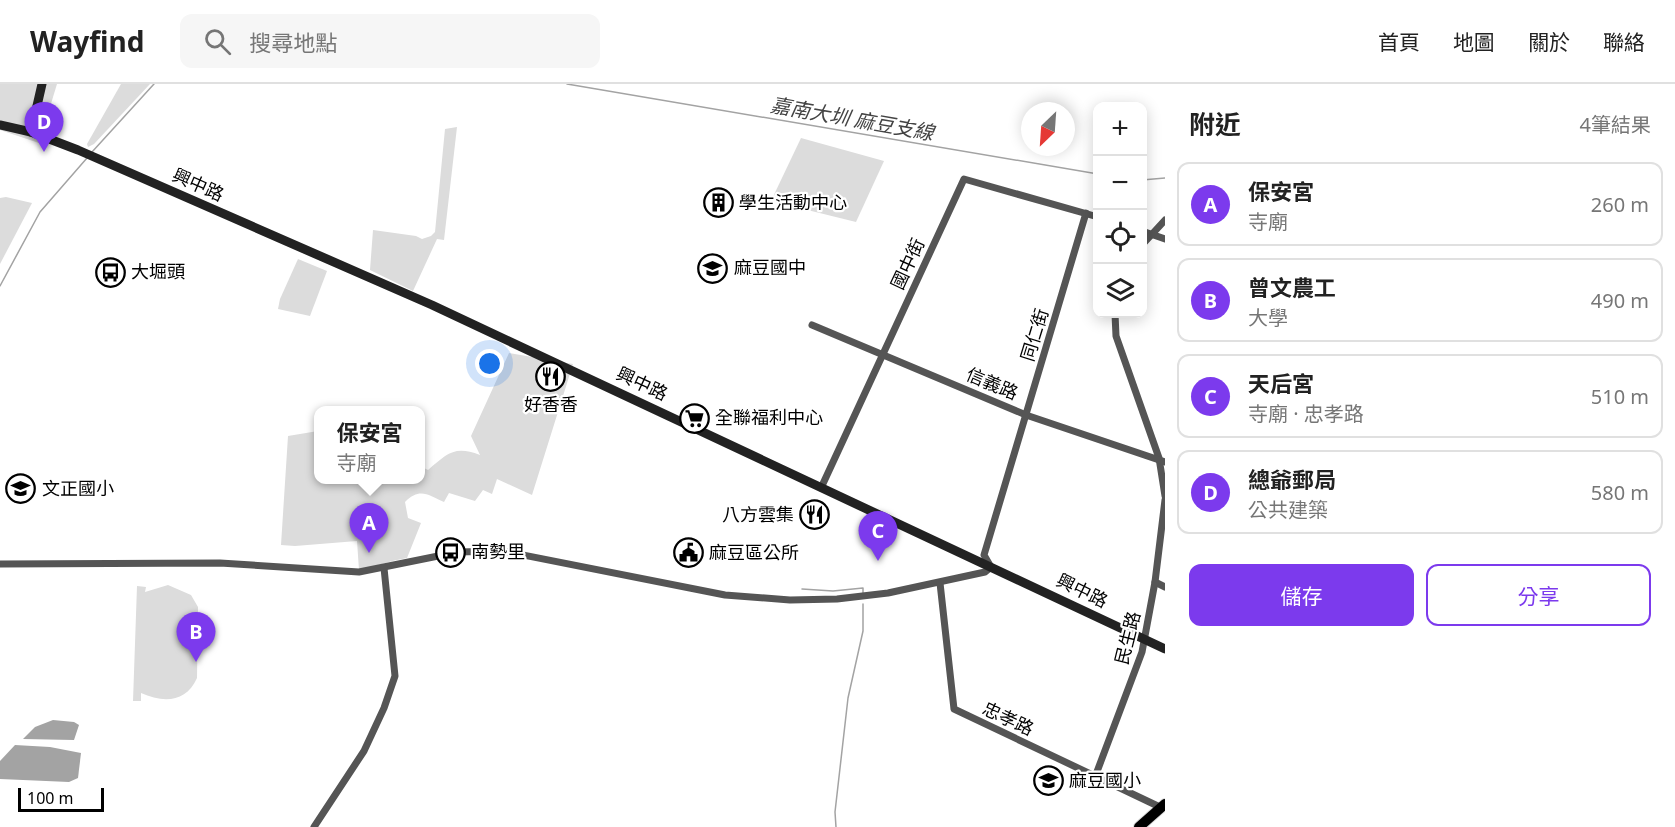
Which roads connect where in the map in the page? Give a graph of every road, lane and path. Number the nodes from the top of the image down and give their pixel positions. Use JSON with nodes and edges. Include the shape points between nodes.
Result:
{"nodes":[{"id":1,"x":42,"y":84,"type":"edge"},
{"id":2,"x":0,"y":125,"type":"edge"},
{"id":3,"x":31,"y":132,"type":"junction"},
{"id":4,"x":1086,"y":213,"type":"junction"},
{"id":5,"x":1093,"y":215,"type":"edge"},
{"id":6,"x":1165,"y":220,"type":"edge"},
{"id":7,"x":1147,"y":232,"type":"edge"},
{"id":8,"x":1153,"y":234,"type":"junction"},
{"id":9,"x":1165,"y":239,"type":"edge"},
{"id":10,"x":1147,"y":241,"type":"edge"},
{"id":11,"x":1115,"y":318,"type":"edge"},
{"id":12,"x":812,"y":325,"type":"dead end"},
{"id":13,"x":881,"y":355,"type":"junction"},
{"id":14,"x":1026,"y":415,"type":"junction"},
{"id":15,"x":1162,"y":460,"type":"edge"},
{"id":16,"x":821,"y":488,"type":"junction"},
{"id":17,"x":1165,"y":498,"type":"edge"},
{"id":18,"x":0,"y":564,"type":"edge"},
{"id":19,"x":991,"y":567,"type":"junction"},
{"id":20,"x":384,"y":568,"type":"junction"},
{"id":21,"x":1155,"y":582,"type":"junction"},
{"id":22,"x":940,"y":583,"type":"junction"},
{"id":23,"x":1165,"y":587,"type":"edge"},
{"id":24,"x":1145,"y":640,"type":"junction"},
{"id":25,"x":1165,"y":649,"type":"edge"},
{"id":26,"x":1095,"y":777,"type":"junction"},
{"id":27,"x":1164,"y":807,"type":"edge"},
{"id":28,"x":314,"y":827,"type":"edge"},
{"id":29,"x":1139,"y":827,"type":"edge"}],
"edges":[{"from":1,"to":3,"type":"main road"},
{"from":2,"to":3,"type":"main road","name":"興中路"},
{"from":3,"to":16,"type":"main road","name":"興中路","via":[[399,290]]},
{"from":4,"to":5,"type":"street","name":"國中街"},
{"from":4,"to":13,"type":"street","name":"國中街","via":[[964,179]]},
{"from":4,"to":14,"type":"street","name":"同仁街"},
{"from":6,"to":8,"type":"street"},
{"from":7,"to":8,"type":"street"},
{"from":8,"to":9,"type":"street"},
{"from":8,"to":10,"type":"street"},
{"from":11,"to":15,"type":"street","name":"民生路","via":[[1119,345]]},
{"from":12,"to":13,"type":"street","name":"信義路"},
{"from":13,"to":14,"type":"street","name":"信義路"},
{"from":13,"to":16,"type":"street","name":"國中街"},
{"from":14,"to":15,"type":"street","name":"信義路"},
{"from":14,"to":19,"type":"street","name":"同仁街","via":[[984,555]]},
{"from":15,"to":17,"type":"street","name":"民生路"},
{"from":16,"to":19,"type":"main road","name":"興中路"},
{"from":17,"to":21,"type":"street","name":"民生路"},
{"from":18,"to":20,"type":"street","via":[[220,563],[359,572]]},
{"from":19,"to":22,"type":"street"},
{"from":19,"to":24,"type":"main road","name":"興中路"},
{"from":20,"to":22,"type":"street","via":[[458,552],[503,551],[725,595],[790,600],[846,598]]},
{"from":20,"to":28,"type":"street","via":[[395,676],[364,751]]},
{"from":21,"to":23,"type":"street"},
{"from":21,"to":24,"type":"street","name":"民生路"},
{"from":22,"to":26,"type":"street","name":"忠孝路","via":[[954,709]]},
{"from":24,"to":25,"type":"main road","name":"興中路"},
{"from":24,"to":26,"type":"street","name":"民生路"},
{"from":26,"to":27,"type":"street","name":"忠孝路"},
{"from":27,"to":29,"type":"main road"}]}
